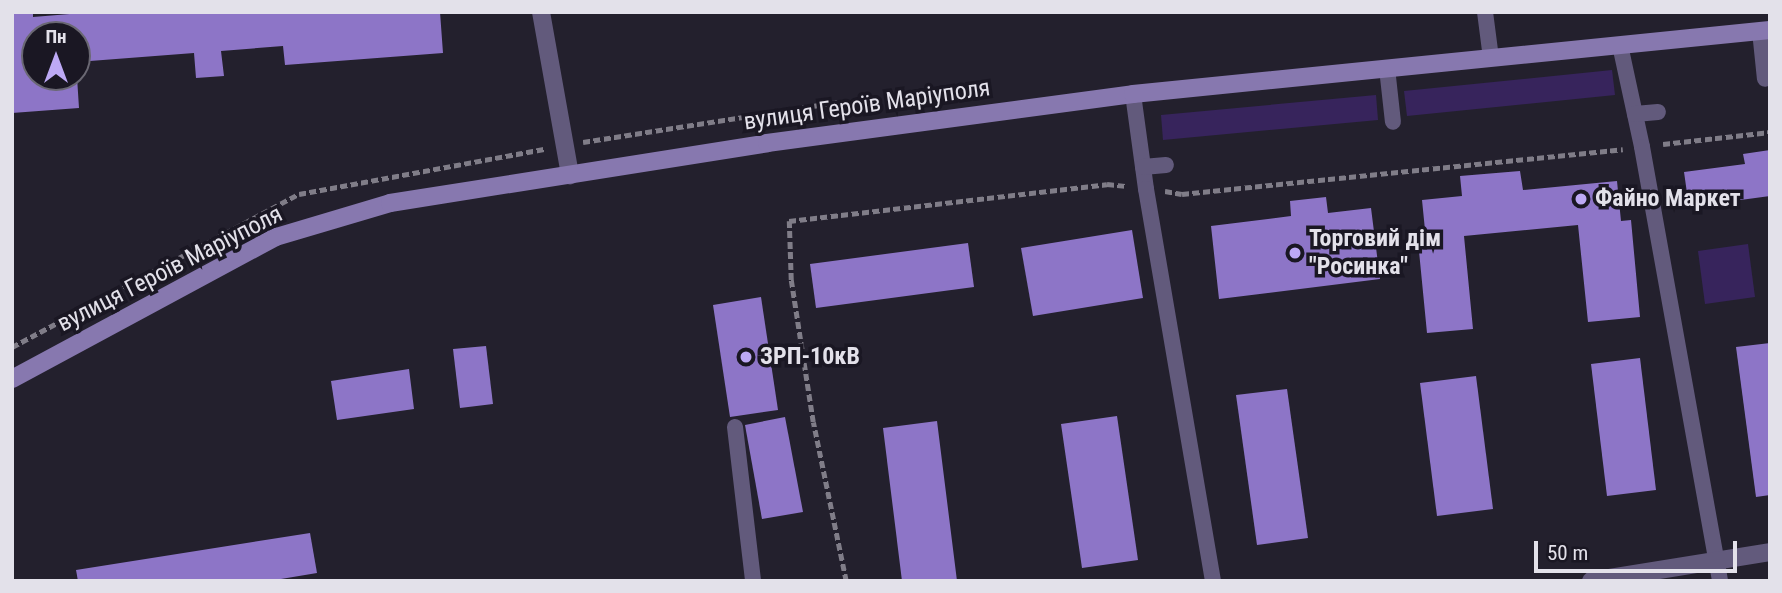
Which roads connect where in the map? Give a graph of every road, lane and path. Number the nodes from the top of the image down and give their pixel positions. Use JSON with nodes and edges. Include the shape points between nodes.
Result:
{"nodes":[{"id":1,"x":541,"y":12,"type":"edge"},
{"id":2,"x":1485,"y":12,"type":"edge"},
{"id":3,"x":1765,"y":31,"type":"edge"},
{"id":4,"x":1620,"y":45,"type":"junction"},
{"id":5,"x":1490,"y":58,"type":"junction"},
{"id":6,"x":1387,"y":68,"type":"junction"},
{"id":7,"x":1765,"y":79,"type":"dead end"},
{"id":8,"x":1133,"y":94,"type":"junction"},
{"id":9,"x":838,"y":102,"type":"dead end"},
{"id":10,"x":1658,"y":112,"type":"dead end"},
{"id":11,"x":1635,"y":114,"type":"junction"},
{"id":12,"x":1392,"y":122,"type":"dead end"},
{"id":13,"x":1770,"y":132,"type":"edge"},
{"id":14,"x":565,"y":145,"type":"junction"},
{"id":15,"x":1642,"y":147,"type":"junction"},
{"id":16,"x":1166,"y":165,"type":"dead end"},
{"id":17,"x":1143,"y":167,"type":"junction"},
{"id":18,"x":570,"y":175,"type":"junction"},
{"id":19,"x":1146,"y":189,"type":"junction"},
{"id":20,"x":12,"y":379,"type":"edge"},
{"id":21,"x":735,"y":427,"type":"dead end"},
{"id":22,"x":1770,"y":552,"type":"edge"},
{"id":23,"x":1716,"y":561,"type":"junction"},
{"id":24,"x":752,"y":581,"type":"edge"},
{"id":25,"x":846,"y":581,"type":"edge"},
{"id":26,"x":1213,"y":581,"type":"edge"},
{"id":27,"x":1591,"y":581,"type":"edge"},
{"id":28,"x":1720,"y":581,"type":"edge"}],
"edges":[{"from":1,"to":14,"type":"street"},
{"from":2,"to":5,"type":"lane"},
{"from":3,"to":4,"type":"main road","name":"вулиця Героїв Маріуполя"},
{"from":3,"to":7,"type":"lane"},
{"from":4,"to":5,"type":"main road","name":"вулиця Героїв Маріуполя"},
{"from":4,"to":11,"type":"lane"},
{"from":5,"to":6,"type":"main road","name":"вулиця Героїв Маріуполя"},
{"from":6,"to":8,"type":"main road","name":"вулиця Героїв Маріуполя"},
{"from":6,"to":12,"type":"lane"},
{"from":8,"to":17,"type":"lane"},
{"from":8,"to":18,"type":"main road","name":"вулиця Героїв Маріуполя","via":[[767,143]]},
{"from":9,"to":14,"type":"path"},
{"from":10,"to":11,"type":"lane"},
{"from":11,"to":15,"type":"lane"},
{"from":13,"to":15,"type":"path"},
{"from":14,"to":18,"type":"street"},
{"from":15,"to":19,"type":"path","via":[[1182,194]]},
{"from":15,"to":23,"type":"lane"},
{"from":16,"to":17,"type":"lane"},
{"from":17,"to":19,"type":"lane"},
{"from":18,"to":20,"type":"main road","name":"вулиця Героїв Маріуполя","via":[[390,204],[275,237]]},
{"from":19,"to":25,"type":"path","via":[[1107,184],[789,220],[791,280],[811,409]]},
{"from":19,"to":26,"type":"lane"},
{"from":21,"to":24,"type":"lane"},
{"from":22,"to":23,"type":"street"},
{"from":23,"to":27,"type":"street"},
{"from":23,"to":28,"type":"lane"}]}
